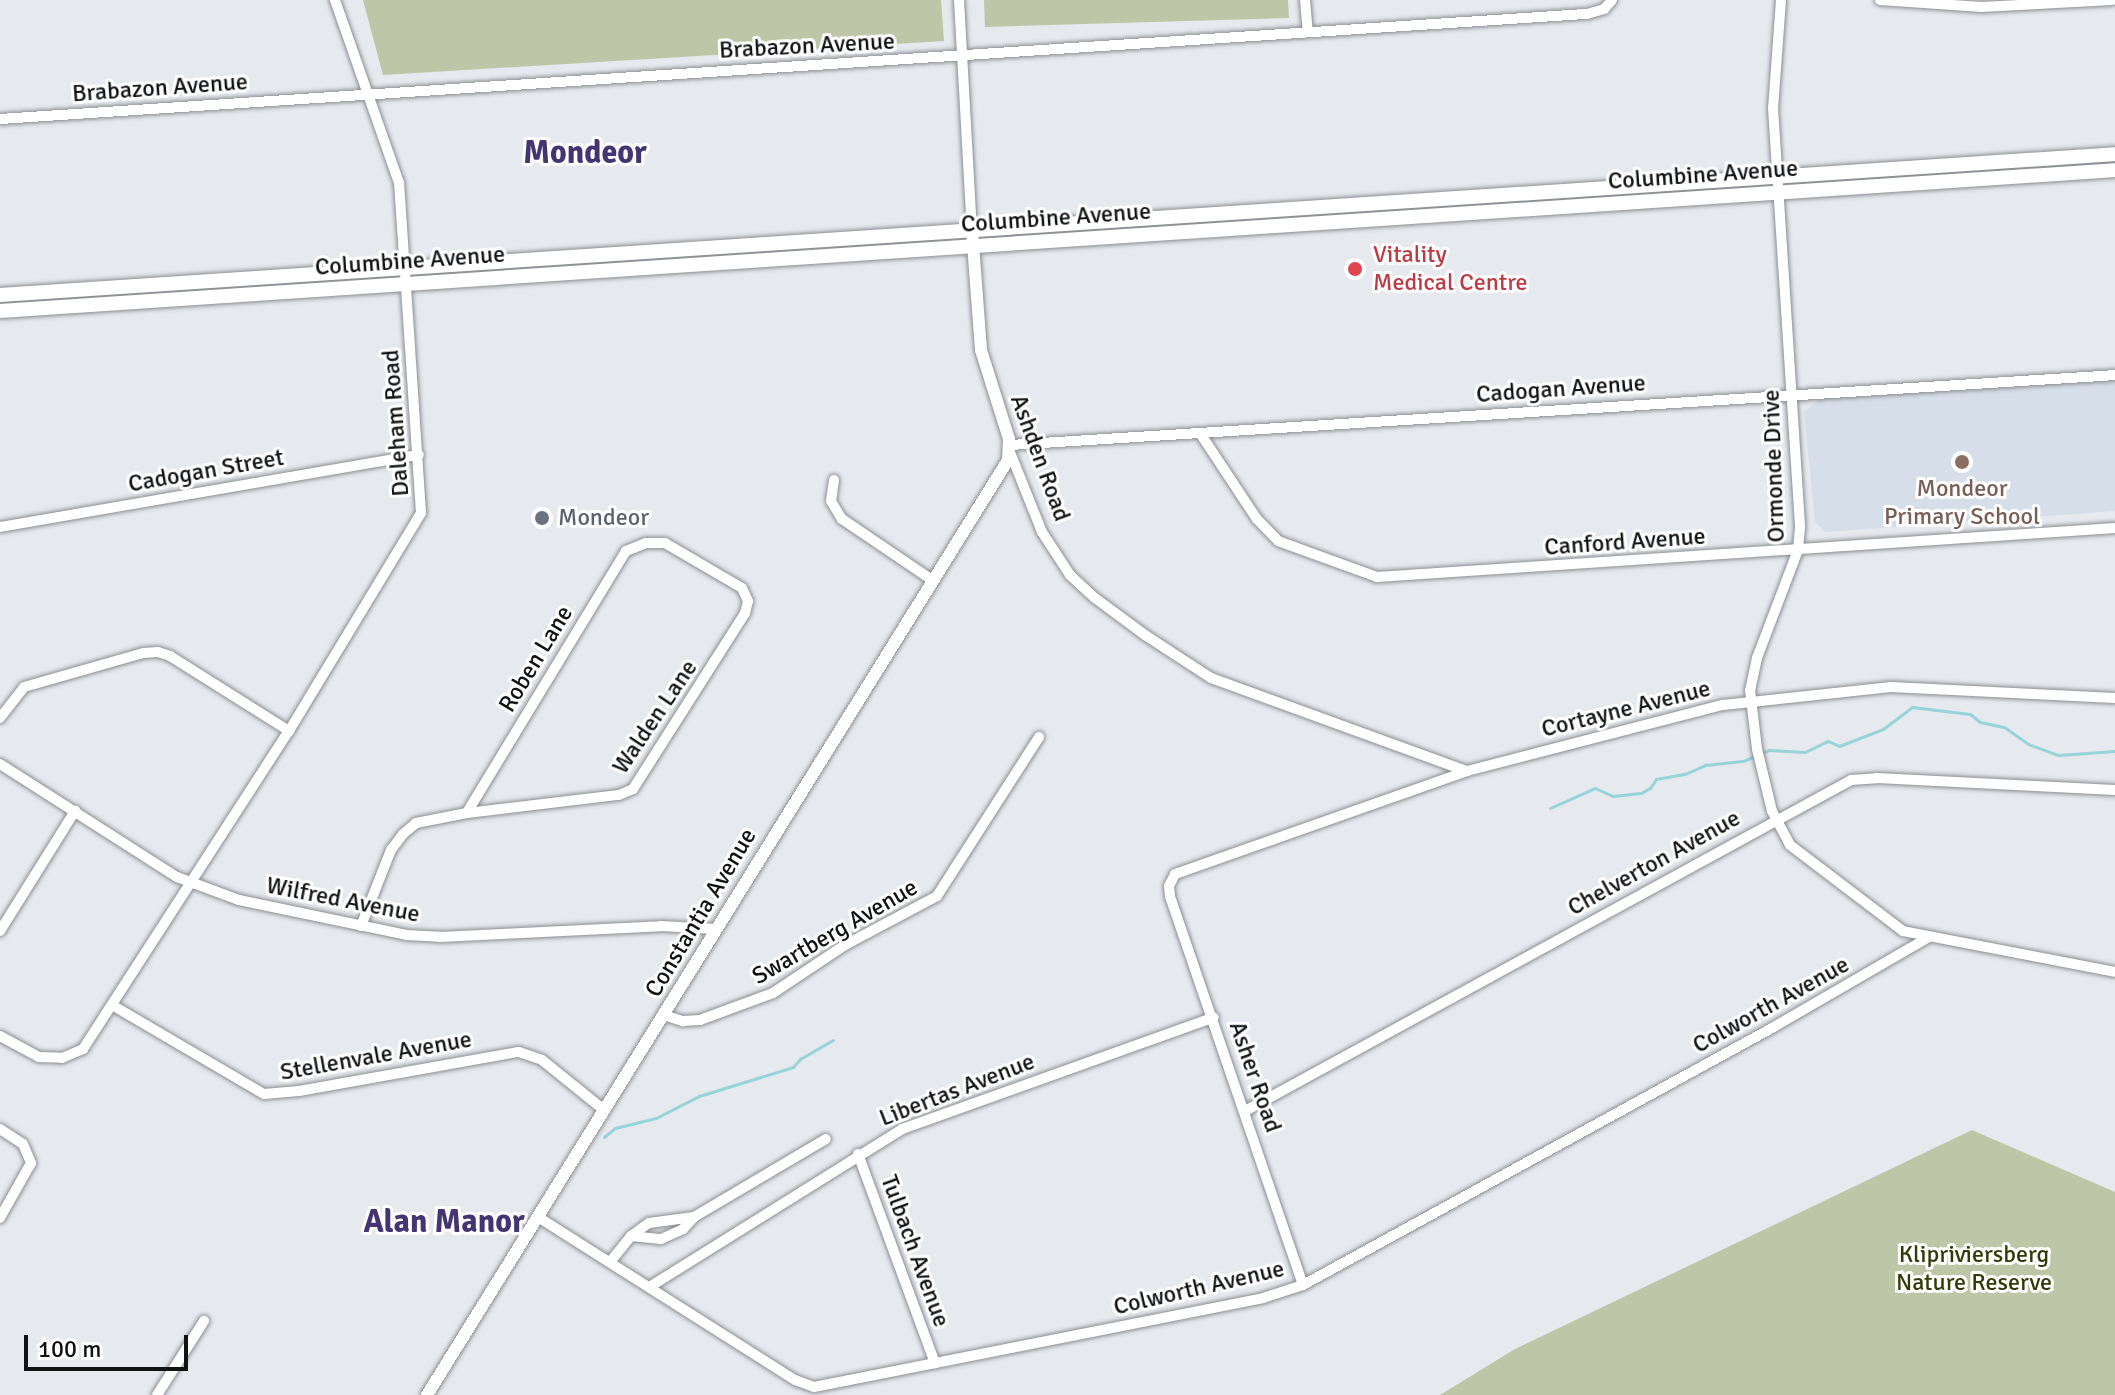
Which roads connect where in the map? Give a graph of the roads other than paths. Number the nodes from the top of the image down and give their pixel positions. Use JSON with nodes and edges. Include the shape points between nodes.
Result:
{"nodes":[{"id":1,"x":335,"y":0,"type":"edge"},
{"id":2,"x":959,"y":0,"type":"edge"},
{"id":3,"x":1305,"y":0,"type":"edge"},
{"id":4,"x":1612,"y":0,"type":"edge"},
{"id":5,"x":1781,"y":0,"type":"edge"},
{"id":6,"x":1880,"y":0,"type":"edge"},
{"id":7,"x":2112,"y":0,"type":"edge"},
{"id":8,"x":1308,"y":32,"type":"junction"},
{"id":9,"x":963,"y":57,"type":"junction"},
{"id":10,"x":369,"y":96,"type":"junction"},
{"id":11,"x":0,"y":119,"type":"edge"},
{"id":12,"x":2115,"y":154,"type":"edge"},
{"id":13,"x":1994,"y":162,"type":"junction"},
{"id":14,"x":2115,"y":170,"type":"edge"},
{"id":15,"x":1778,"y":176,"type":"junction"},
{"id":16,"x":1995,"y":178,"type":"junction"},
{"id":17,"x":1779,"y":193,"type":"junction"},
{"id":18,"x":1572,"y":198,"type":"junction"},
{"id":19,"x":973,"y":238,"type":"junction"},
{"id":20,"x":406,"y":276,"type":"junction"},
{"id":21,"x":183,"y":282,"type":"junction"},
{"id":22,"x":0,"y":295,"type":"edge"},
{"id":23,"x":183,"y":298,"type":"junction"},
{"id":24,"x":0,"y":311,"type":"edge"},
{"id":25,"x":2115,"y":375,"type":"edge"},
{"id":26,"x":1792,"y":394,"type":"junction"},
{"id":27,"x":1200,"y":433,"type":"junction"},
{"id":28,"x":1010,"y":448,"type":"junction"},
{"id":29,"x":419,"y":455,"type":"junction"},
{"id":30,"x":834,"y":480,"type":"dead end"},
{"id":31,"x":0,"y":527,"type":"edge"},
{"id":32,"x":2115,"y":528,"type":"edge"},
{"id":33,"x":652,"y":542,"type":"joint"},
{"id":34,"x":1798,"y":550,"type":"junction"},
{"id":35,"x":932,"y":580,"type":"junction"},
{"id":36,"x":2115,"y":698,"type":"edge"},
{"id":37,"x":1749,"y":700,"type":"junction"},
{"id":38,"x":0,"y":718,"type":"edge"},
{"id":39,"x":289,"y":731,"type":"junction"},
{"id":40,"x":1039,"y":737,"type":"dead end"},
{"id":41,"x":0,"y":764,"type":"edge"},
{"id":42,"x":1467,"y":771,"type":"junction"},
{"id":43,"x":2115,"y":790,"type":"edge"},
{"id":44,"x":75,"y":811,"type":"junction"},
{"id":45,"x":467,"y":813,"type":"junction"},
{"id":46,"x":1775,"y":819,"type":"junction"},
{"id":47,"x":1170,"y":882,"type":"joint"},
{"id":48,"x":190,"y":884,"type":"junction"},
{"id":49,"x":361,"y":926,"type":"junction"},
{"id":50,"x":716,"y":929,"type":"junction"},
{"id":51,"x":0,"y":931,"type":"edge"},
{"id":52,"x":1929,"y":937,"type":"junction"},
{"id":53,"x":2115,"y":972,"type":"edge"},
{"id":54,"x":112,"y":1005,"type":"junction"},
{"id":55,"x":664,"y":1015,"type":"junction"},
{"id":56,"x":1214,"y":1017,"type":"junction"},
{"id":57,"x":0,"y":1036,"type":"edge"},
{"id":58,"x":604,"y":1110,"type":"junction"},
{"id":59,"x":1245,"y":1111,"type":"junction"},
{"id":60,"x":0,"y":1129,"type":"edge"},
{"id":61,"x":826,"y":1139,"type":"dead end"},
{"id":62,"x":858,"y":1154,"type":"junction"},
{"id":63,"x":538,"y":1217,"type":"junction"},
{"id":64,"x":694,"y":1217,"type":"junction"},
{"id":65,"x":0,"y":1218,"type":"edge"},
{"id":66,"x":631,"y":1236,"type":"junction"},
{"id":67,"x":610,"y":1262,"type":"junction"},
{"id":68,"x":1303,"y":1285,"type":"junction"},
{"id":69,"x":651,"y":1286,"type":"junction"},
{"id":70,"x":204,"y":1321,"type":"dead end"},
{"id":71,"x":935,"y":1363,"type":"junction"},
{"id":72,"x":157,"y":1395,"type":"edge"},
{"id":73,"x":427,"y":1395,"type":"edge"}],
"edges":[{"from":1,"to":10,"type":"street","name":"Daleham Road"},
{"from":2,"to":9,"type":"street","name":"Ashden Road"},
{"from":3,"to":8,"type":"street"},
{"from":4,"to":8,"type":"street","name":"Brabazon Avenue","via":[[1596,13]]},
{"from":5,"to":15,"type":"street","name":"Ormonde Drive","via":[[1773,87]]},
{"from":6,"to":7,"type":"street","via":[[1982,7]]},
{"from":8,"to":9,"type":"street","name":"Brabazon Avenue"},
{"from":9,"to":10,"type":"street","name":"Brabazon Avenue"},
{"from":9,"to":19,"type":"street","name":"Ashden Road"},
{"from":10,"to":11,"type":"street","name":"Brabazon Avenue"},
{"from":10,"to":20,"type":"street","name":"Daleham Road","via":[[399,183]]},
{"from":12,"to":13,"type":"main road","name":"Columbine Avenue"},
{"from":13,"to":15,"type":"main road","name":"Columbine Avenue"},
{"from":13,"to":16,"type":"main road"},
{"from":14,"to":16,"type":"main road","name":"Columbine Avenue"},
{"from":15,"to":17,"type":"street","name":"Ormonde Drive"},
{"from":15,"to":18,"type":"main road","name":"Columbine Avenue"},
{"from":16,"to":17,"type":"main road","name":"Columbine Avenue"},
{"from":17,"to":18,"type":"main road","name":"Columbine Avenue"},
{"from":17,"to":26,"type":"street","name":"Ormonde Drive"},
{"from":18,"to":19,"type":"main road","name":"Columbine Avenue"},
{"from":19,"to":20,"type":"main road","name":"Columbine Avenue"},
{"from":19,"to":28,"type":"street","name":"Ashden Road","via":[[981,350]]},
{"from":20,"to":21,"type":"main road","name":"Columbine Avenue"},
{"from":20,"to":23,"type":"main road","name":"Columbine Avenue"},
{"from":20,"to":29,"type":"street","name":"Daleham Road"},
{"from":21,"to":22,"type":"main road","name":"Columbine Avenue"},
{"from":21,"to":23,"type":"main road"},
{"from":23,"to":24,"type":"main road","name":"Columbine Avenue"},
{"from":25,"to":26,"type":"street","name":"Cadogan Avenue"},
{"from":26,"to":27,"type":"street","name":"Cadogan Avenue"},
{"from":26,"to":34,"type":"street","name":"Ormonde Drive","via":[[1801,512]]},
{"from":27,"to":28,"type":"street","name":"Cadogan Avenue"},
{"from":27,"to":34,"type":"street","name":"Canford Avenue","via":[[1269,533],[1289,547],[1368,576]]},
{"from":28,"to":35,"type":"street","name":"Constantia Avenue","via":[[1003,469]]},
{"from":28,"to":42,"type":"street","name":"Ashden Road","via":[[1042,532],[1070,575],[1145,635],[1211,678]]},
{"from":29,"to":31,"type":"street","name":"Cadogan Street"},
{"from":29,"to":39,"type":"street","name":"Daleham Road","via":[[418,519]]},
{"from":30,"to":35,"type":"street","via":[[831,501],[842,519]]},
{"from":32,"to":34,"type":"street","name":"Canford Avenue"},
{"from":33,"to":45,"type":"street","name":"Roben Lane","via":[[620,557]]},
{"from":33,"to":45,"type":"street","name":"Walden Lane","via":[[670,545],[717,570],[742,588],[748,604],[642,779],[619,795]]},
{"from":34,"to":37,"type":"street","name":"Ormonde Drive","via":[[1757,658]]},
{"from":35,"to":50,"type":"street","name":"Constantia Avenue"},
{"from":36,"to":37,"type":"street","name":"Cortayne Avenue","via":[[1891,687]]},
{"from":37,"to":42,"type":"street","name":"Cortayne Avenue"},
{"from":37,"to":46,"type":"street","name":"Ormonde Drive"},
{"from":38,"to":39,"type":"street","via":[[14,696],[31,685],[158,652]]},
{"from":39,"to":48,"type":"street","name":"Daleham Road"},
{"from":40,"to":55,"type":"street","name":"Swartberg Avenue","via":[[937,896],[845,945],[773,993],[700,1020]]},
{"from":41,"to":44,"type":"street","name":"Wilfred Avenue"},
{"from":42,"to":47,"type":"street","name":"Cortayne Avenue","via":[[1188,867]]},
{"from":43,"to":46,"type":"street","name":"Chelverton Avenue","via":[[1859,779]]},
{"from":44,"to":48,"type":"street","name":"Wilfred Avenue"},
{"from":44,"to":51,"type":"street"},
{"from":45,"to":49,"type":"street","name":"Walden Lane","via":[[430,818],[403,834],[381,871]]},
{"from":46,"to":52,"type":"street","name":"Ormonde Drive","via":[[1790,845],[1881,917],[1903,931]]},
{"from":46,"to":59,"type":"street","name":"Chelverton Avenue"},
{"from":47,"to":56,"type":"street","name":"Asher Road","via":[[1170,896]]},
{"from":48,"to":49,"type":"street","name":"Wilfred Avenue","via":[[222,896]]},
{"from":48,"to":54,"type":"street","name":"Daleham Road"},
{"from":49,"to":50,"type":"street","name":"Wilfred Avenue","via":[[440,937],[661,926]]},
{"from":50,"to":55,"type":"street","name":"Constantia Avenue"},
{"from":52,"to":53,"type":"street","name":"Ormonde Drive"},
{"from":52,"to":68,"type":"street","name":"Colworth Avenue"},
{"from":54,"to":57,"type":"street","name":"Daleham Road","via":[[83,1049],[73,1055],[39,1057]]},
{"from":54,"to":58,"type":"street","name":"Stellenvale Avenue","via":[[264,1094],[512,1052],[542,1060]]},
{"from":55,"to":58,"type":"street","name":"Constantia Avenue"},
{"from":56,"to":59,"type":"street","name":"Asher Road"},
{"from":56,"to":62,"type":"street","name":"Libertas Avenue","via":[[918,1121]]},
{"from":58,"to":63,"type":"street","name":"Constantia Avenue"},
{"from":59,"to":68,"type":"street","name":"Asher Road"},
{"from":60,"to":65,"type":"street","via":[[23,1144],[31,1163]]},
{"from":61,"to":64,"type":"street"},
{"from":62,"to":69,"type":"street","name":"Libertas Avenue"},
{"from":62,"to":71,"type":"street","name":"Tulbach Avenue"},
{"from":63,"to":67,"type":"street","name":"Colworth Avenue"},
{"from":63,"to":73,"type":"street","name":"Constantia Avenue"},
{"from":64,"to":66,"type":"street","via":[[649,1223]]},
{"from":64,"to":66,"type":"street","via":[[661,1239]]},
{"from":66,"to":67,"type":"street"},
{"from":67,"to":69,"type":"street","name":"Colworth Avenue"},
{"from":68,"to":71,"type":"street","name":"Colworth Avenue","via":[[1263,1298]]},
{"from":69,"to":71,"type":"street","name":"Colworth Avenue","via":[[807,1385],[822,1387]]},
{"from":70,"to":72,"type":"street"}]}
